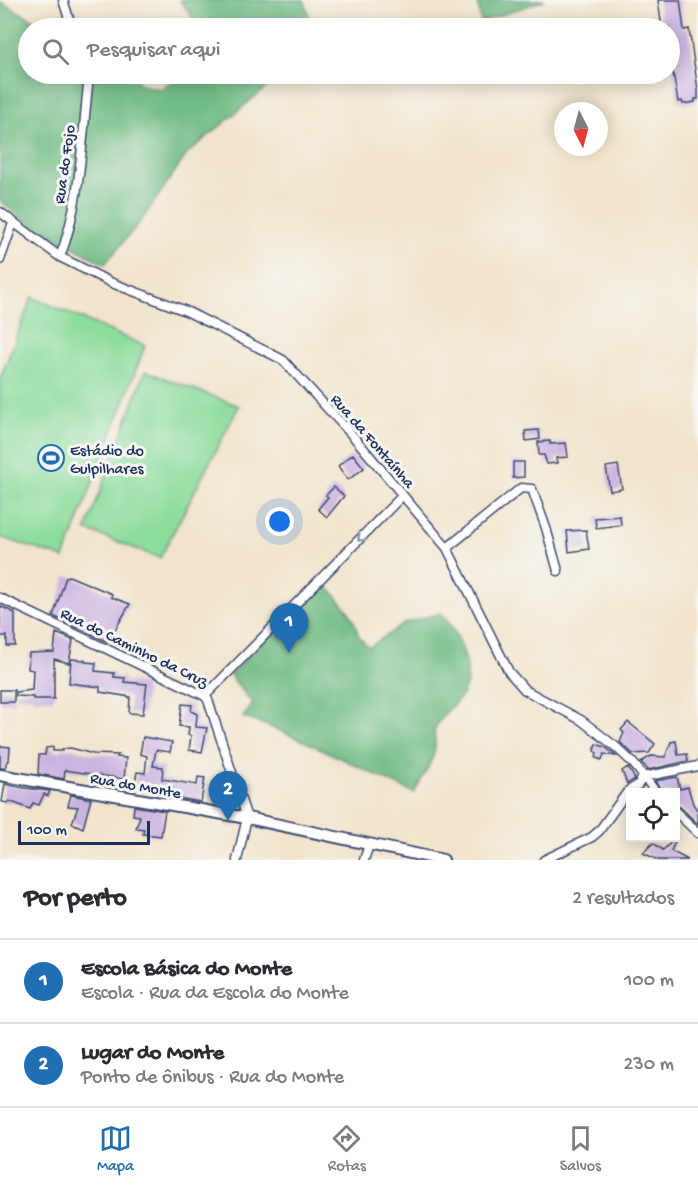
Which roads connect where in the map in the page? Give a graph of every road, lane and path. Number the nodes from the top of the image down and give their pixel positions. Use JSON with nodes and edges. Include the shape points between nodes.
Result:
{"nodes":[{"id":1,"x":63,"y":0,"type":"edge"},
{"id":2,"x":69,"y":18,"type":"edge"},
{"id":3,"x":88,"y":84,"type":"edge"},
{"id":4,"x":0,"y":212,"type":"edge"},
{"id":5,"x":13,"y":223,"type":"junction"},
{"id":6,"x":60,"y":257,"type":"junction"},
{"id":7,"x":0,"y":260,"type":"edge"},
{"id":8,"x":402,"y":496,"type":"junction"},
{"id":9,"x":447,"y":548,"type":"junction"},
{"id":10,"x":558,"y":571,"type":"dead end"},
{"id":11,"x":0,"y":598,"type":"edge"},
{"id":12,"x":205,"y":696,"type":"junction"},
{"id":13,"x":698,"y":766,"type":"edge"},
{"id":14,"x":0,"y":775,"type":"edge"},
{"id":15,"x":643,"y":777,"type":"junction"},
{"id":16,"x":653,"y":788,"type":"edge"},
{"id":17,"x":680,"y":817,"type":"edge"},
{"id":18,"x":247,"y":818,"type":"junction"},
{"id":19,"x":698,"y":833,"type":"edge"},
{"id":20,"x":369,"y":845,"type":"junction"},
{"id":21,"x":237,"y":860,"type":"edge"},
{"id":22,"x":364,"y":860,"type":"edge"},
{"id":23,"x":443,"y":860,"type":"edge"},
{"id":24,"x":544,"y":860,"type":"edge"}],
"edges":[{"from":1,"to":2,"type":"street"},
{"from":3,"to":6,"type":"street","name":"Rua do Fojo","via":[[75,195]]},
{"from":4,"to":5,"type":"street","name":"Rua da Fontaínha"},
{"from":5,"to":6,"type":"street","name":"Rua da Fontaínha"},
{"from":5,"to":7,"type":"street"},
{"from":6,"to":8,"type":"street","name":"Rua da Fontaínha","via":[[112,283],[186,311],[283,360]]},
{"from":8,"to":9,"type":"street","name":"Rua da Fontaínha"},
{"from":8,"to":12,"type":"street","one_way":true},
{"from":9,"to":10,"type":"street","via":[[520,488],[532,489]]},
{"from":9,"to":15,"type":"street","name":"Rua da Fontaínha","via":[[509,672],[525,690],[581,720],[616,747]]},
{"from":11,"to":12,"type":"street","name":"Rua do Caminho da Cruz"},
{"from":12,"to":18,"type":"street","name":"Rua do Caminho da Cruz"},
{"from":13,"to":15,"type":"street"},
{"from":14,"to":18,"type":"street","name":"Rua do Monte"},
{"from":15,"to":16,"type":"street","name":"Rua da Fontaínha"},
{"from":15,"to":24,"type":"street","via":[[628,790],[592,837]]},
{"from":17,"to":19,"type":"street"},
{"from":18,"to":20,"type":"street","name":"Rua do Monte"},
{"from":18,"to":21,"type":"street"},
{"from":20,"to":22,"type":"street"},
{"from":20,"to":23,"type":"street","name":"Rua do Monte"}]}
